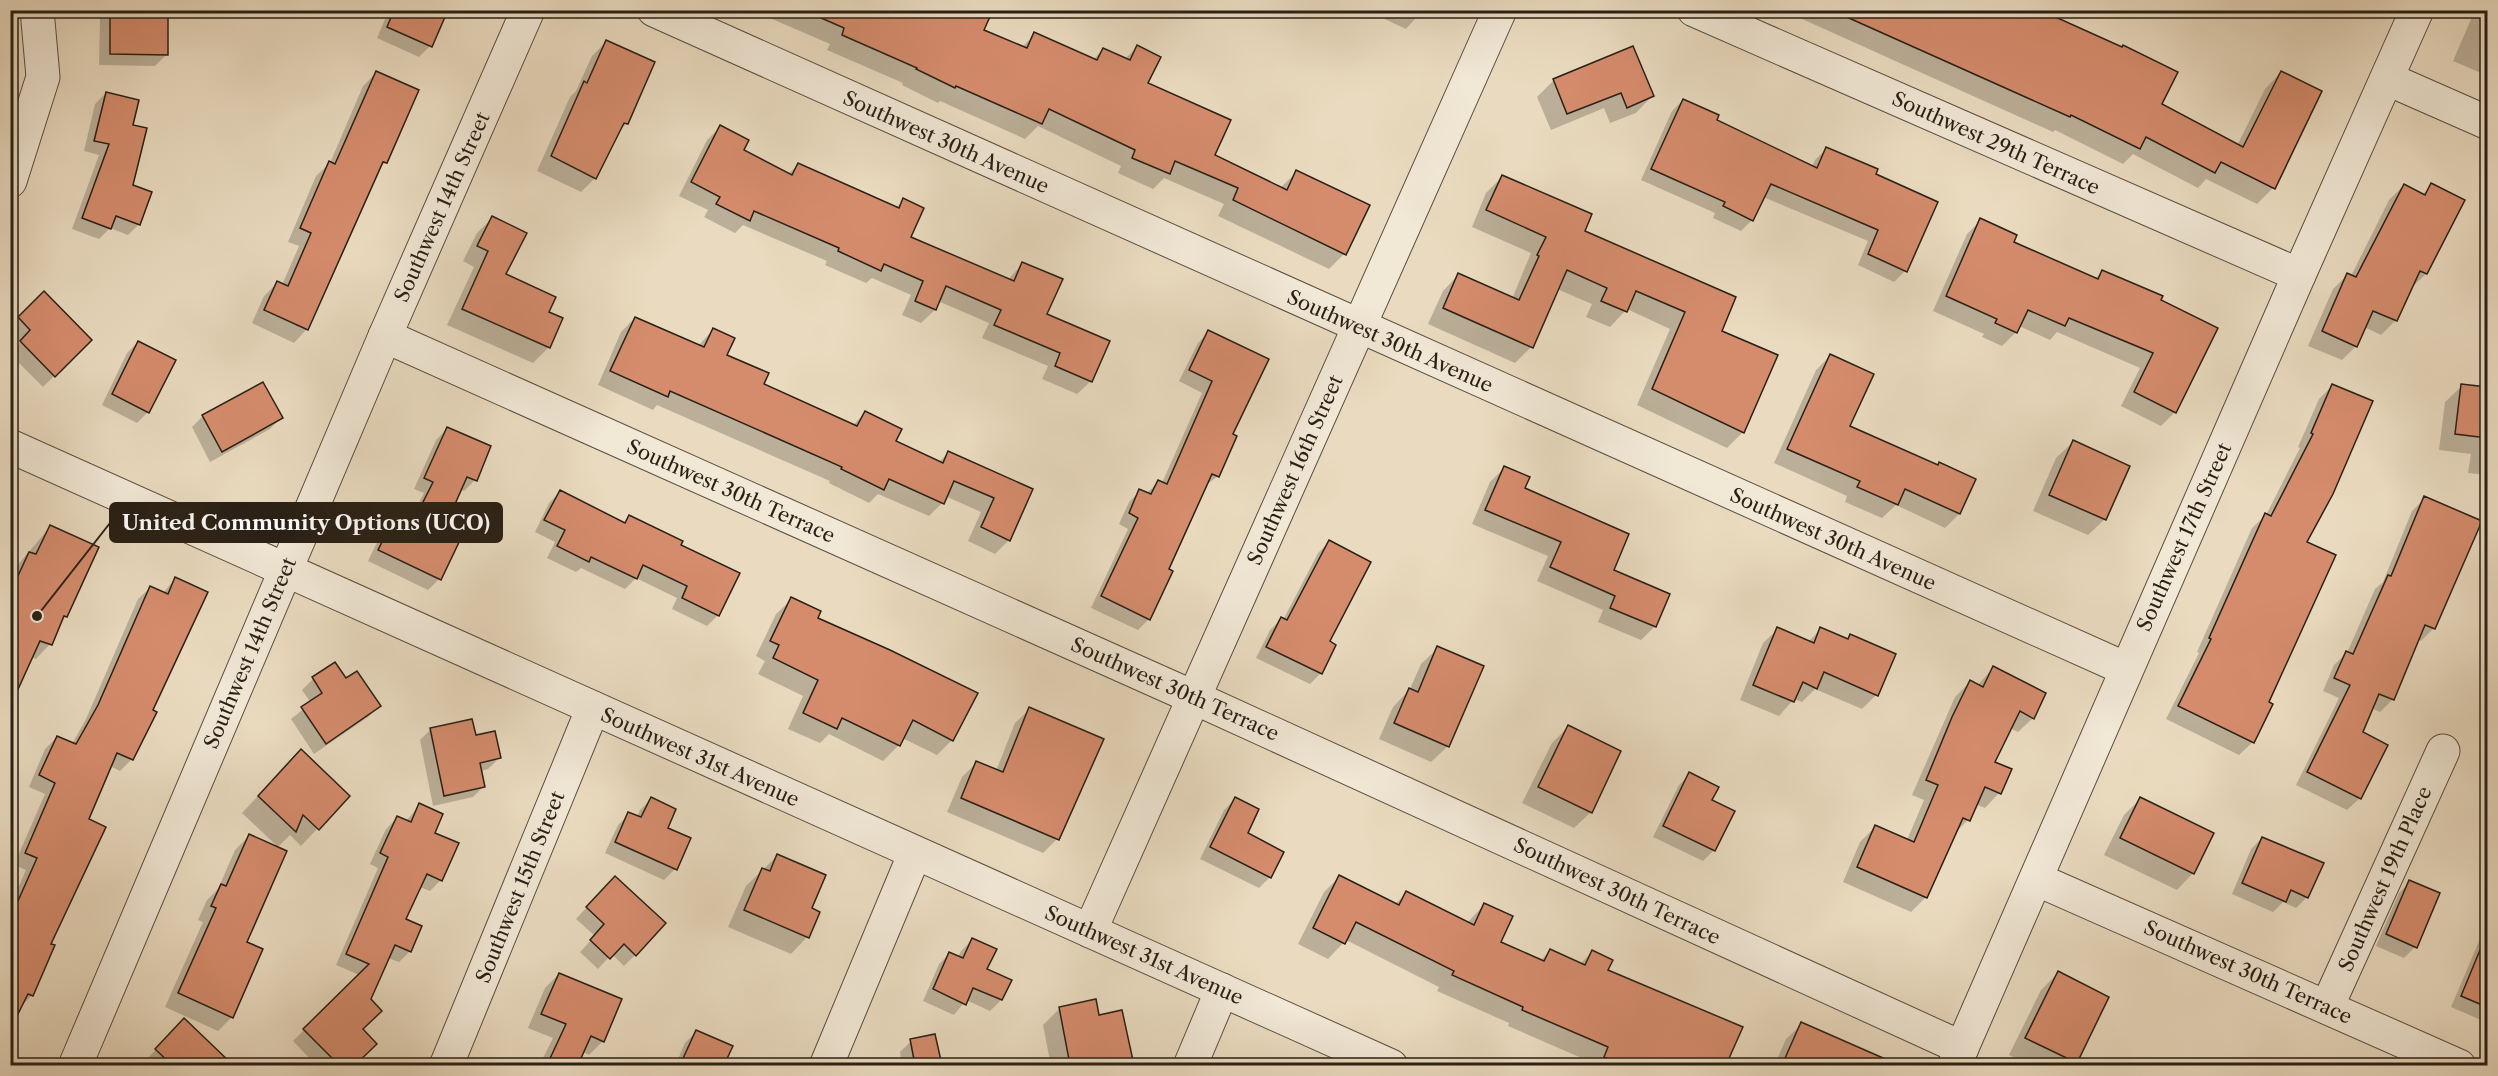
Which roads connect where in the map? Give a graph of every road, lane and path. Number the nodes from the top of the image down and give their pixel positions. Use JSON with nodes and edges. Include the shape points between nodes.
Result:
{"nodes":[{"id":1,"x":37,"y":10,"type":"edge"},
{"id":2,"x":528,"y":10,"type":"edge"},
{"id":3,"x":654,"y":10,"type":"edge"},
{"id":4,"x":1500,"y":10,"type":"edge"},
{"id":5,"x":1694,"y":10,"type":"edge"},
{"id":6,"x":2417,"y":10,"type":"edge"},
{"id":7,"x":2388,"y":79,"type":"junction"},
{"id":8,"x":2487,"y":123,"type":"edge"},
{"id":9,"x":10,"y":181,"type":"edge"},
{"id":10,"x":2299,"y":275,"type":"junction"},
{"id":11,"x":1359,"y":327,"type":"junction"},
{"id":12,"x":385,"y":336,"type":"junction"},
{"id":13,"x":10,"y":446,"type":"edge"},
{"id":14,"x":286,"y":570,"type":"junction"},
{"id":15,"x":2126,"y":669,"type":"junction"},
{"id":16,"x":1195,"y":698,"type":"junction"},
{"id":17,"x":593,"y":708,"type":"junction"},
{"id":18,"x":2443,"y":751,"type":"dead end"},
{"id":19,"x":915,"y":853,"type":"junction"},
{"id":20,"x":2036,"y":879,"type":"junction"},
{"id":21,"x":1090,"y":931,"type":"junction"},
{"id":22,"x":1222,"y":990,"type":"junction"},
{"id":23,"x":2327,"y":1007,"type":"junction"},
{"id":24,"x":1958,"y":1057,"type":"edge"},
{"id":25,"x":75,"y":1065,"type":"edge"},
{"id":26,"x":446,"y":1065,"type":"edge"},
{"id":27,"x":826,"y":1065,"type":"edge"},
{"id":28,"x":1190,"y":1065,"type":"edge"},
{"id":29,"x":1391,"y":1065,"type":"edge"},
{"id":30,"x":2459,"y":1065,"type":"edge"}],
"edges":[{"from":1,"to":9,"type":"street","via":[[43,77]]},
{"from":2,"to":12,"type":"street","name":"Southwest 14th Street"},
{"from":3,"to":11,"type":"street","name":"Southwest 30th Avenue"},
{"from":4,"to":11,"type":"street","name":"Southwest 16th Street"},
{"from":5,"to":10,"type":"street","name":"Southwest 29th Terrace"},
{"from":6,"to":7,"type":"street","name":"Southwest 17th Street"},
{"from":7,"to":8,"type":"street"},
{"from":7,"to":10,"type":"street","name":"Southwest 17th Street"},
{"from":10,"to":15,"type":"street","name":"Southwest 17th Street"},
{"from":11,"to":15,"type":"street","name":"Southwest 30th Avenue"},
{"from":11,"to":16,"type":"street","name":"Southwest 16th Street"},
{"from":12,"to":14,"type":"street","name":"Southwest 14th Street"},
{"from":12,"to":16,"type":"street","name":"Southwest 30th Terrace"},
{"from":13,"to":14,"type":"street","name":"Southwest 31st Avenue"},
{"from":14,"to":17,"type":"street","name":"Southwest 31st Avenue"},
{"from":14,"to":25,"type":"street","name":"Southwest 14th Street"},
{"from":15,"to":20,"type":"street","name":"Southwest 17th Street"},
{"from":16,"to":21,"type":"street","name":"Southwest 16th Street"},
{"from":16,"to":24,"type":"street","name":"Southwest 30th Terrace"},
{"from":17,"to":19,"type":"street","name":"Southwest 31st Avenue"},
{"from":17,"to":26,"type":"street","name":"Southwest 15th Street"},
{"from":18,"to":23,"type":"street","name":"Southwest 19th Place"},
{"from":19,"to":21,"type":"street","name":"Southwest 31st Avenue"},
{"from":19,"to":27,"type":"street"},
{"from":20,"to":23,"type":"street","name":"Southwest 30th Terrace"},
{"from":20,"to":24,"type":"street","name":"Southwest 17th Street"},
{"from":21,"to":22,"type":"street","name":"Southwest 31st Avenue"},
{"from":22,"to":28,"type":"street"},
{"from":22,"to":29,"type":"street","name":"Southwest 31st Avenue"},
{"from":23,"to":30,"type":"street","name":"Southwest 30th Terrace"}]}
